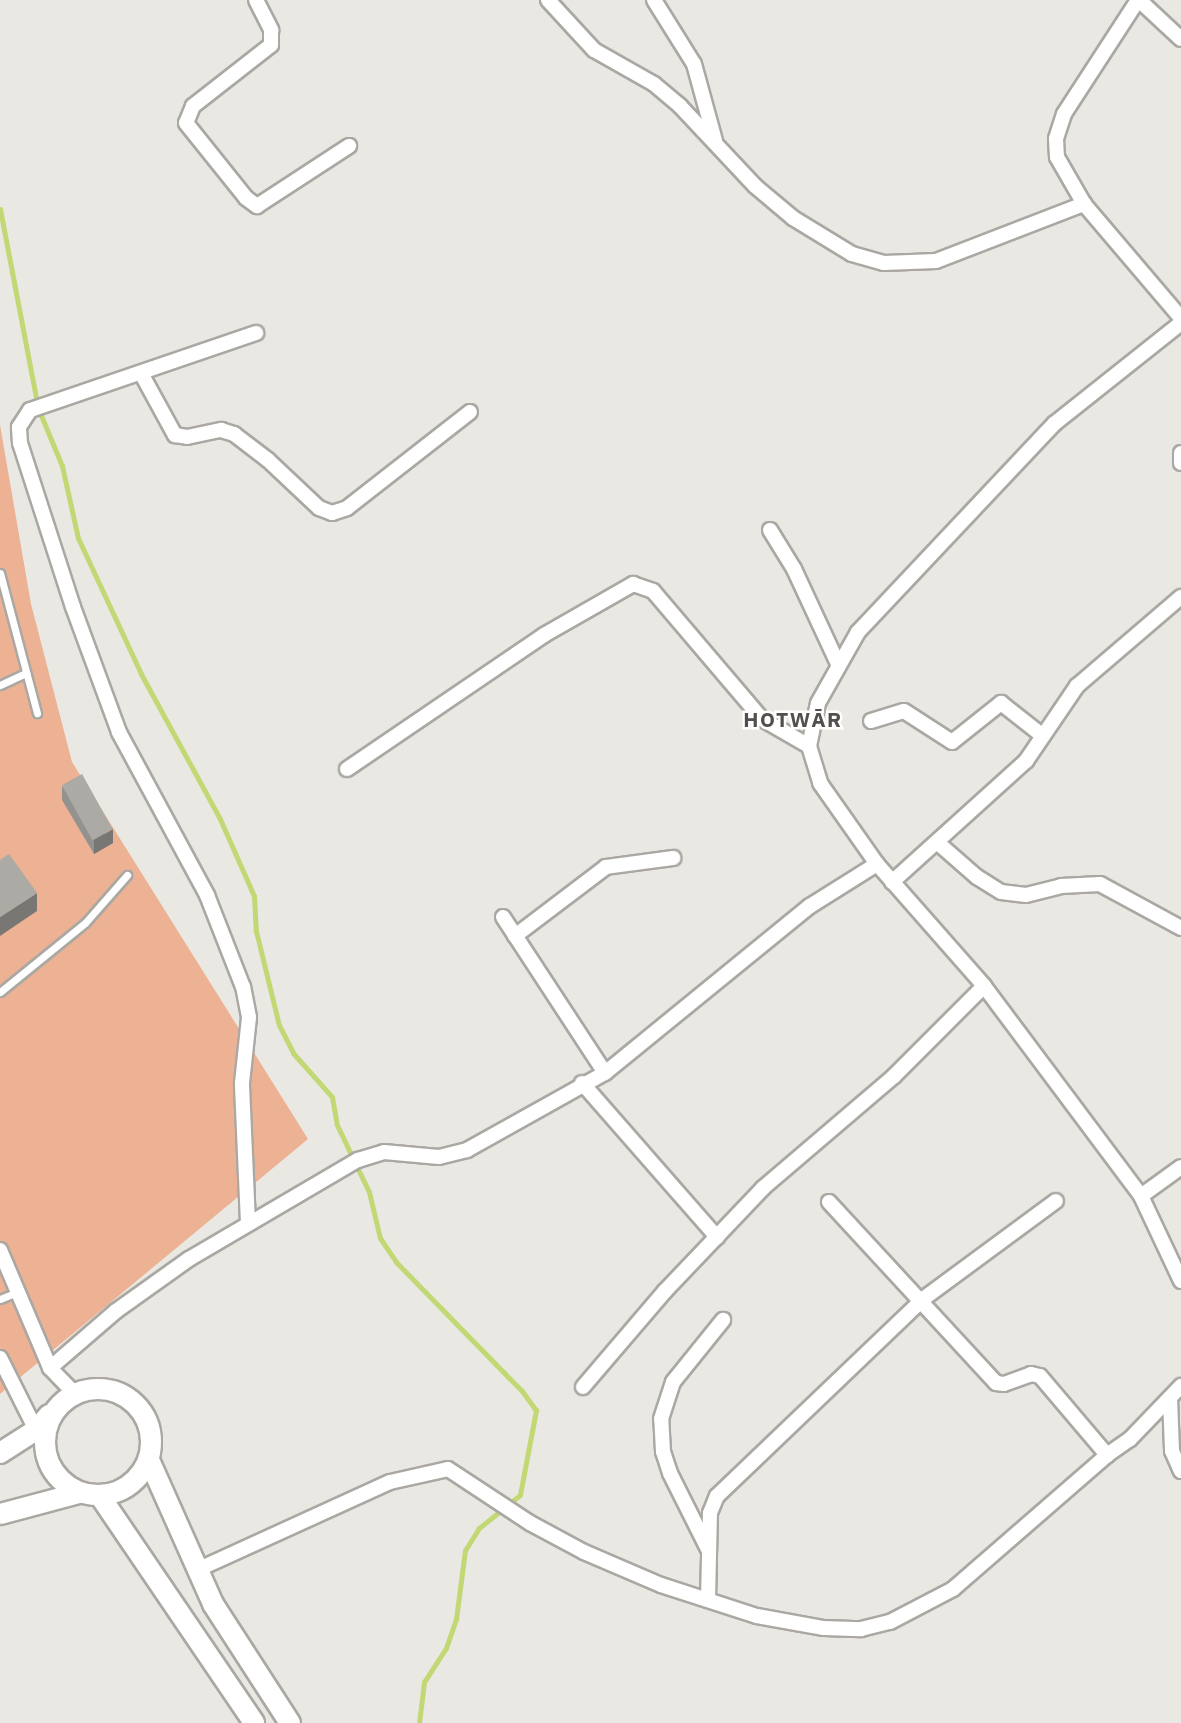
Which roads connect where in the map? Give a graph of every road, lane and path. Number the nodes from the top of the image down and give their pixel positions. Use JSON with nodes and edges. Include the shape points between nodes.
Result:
{"nodes":[{"id":1,"x":255,"y":0,"type":"edge"},
{"id":2,"x":548,"y":0,"type":"edge"},
{"id":3,"x":654,"y":0,"type":"edge"},
{"id":4,"x":1138,"y":0,"type":"edge"},
{"id":5,"x":1181,"y":39,"type":"edge"},
{"id":6,"x":715,"y":143,"type":"junction"},
{"id":7,"x":349,"y":146,"type":"dead end"},
{"id":8,"x":1084,"y":204,"type":"junction"},
{"id":9,"x":1181,"y":318,"type":"edge"},
{"id":10,"x":1181,"y":323,"type":"edge"},
{"id":11,"x":256,"y":333,"type":"dead end"},
{"id":12,"x":141,"y":373,"type":"junction"},
{"id":13,"x":470,"y":412,"type":"dead end"},
{"id":14,"x":1181,"y":453,"type":"edge"},
{"id":15,"x":1181,"y":463,"type":"edge"},
{"id":16,"x":770,"y":530,"type":"dead end"},
{"id":17,"x":0,"y":573,"type":"edge"},
{"id":18,"x":1181,"y":597,"type":"edge"},
{"id":19,"x":838,"y":664,"type":"junction"},
{"id":20,"x":26,"y":673,"type":"junction"},
{"id":21,"x":0,"y":685,"type":"edge"},
{"id":22,"x":37,"y":713,"type":"dead end"},
{"id":23,"x":871,"y":721,"type":"dead end"},
{"id":24,"x":1043,"y":736,"type":"junction"},
{"id":25,"x":809,"y":746,"type":"junction"},
{"id":26,"x":346,"y":769,"type":"dead end"},
{"id":27,"x":938,"y":843,"type":"junction"},
{"id":28,"x":673,"y":858,"type":"dead end"},
{"id":29,"x":877,"y":864,"type":"junction"},
{"id":30,"x":126,"y":875,"type":"dead end"},
{"id":31,"x":892,"y":882,"type":"junction"},
{"id":32,"x":503,"y":917,"type":"dead end"},
{"id":33,"x":1181,"y":927,"type":"edge"},
{"id":34,"x":515,"y":936,"type":"junction"},
{"id":35,"x":984,"y":986,"type":"junction"},
{"id":36,"x":0,"y":992,"type":"edge"},
{"id":37,"x":605,"y":1073,"type":"junction"},
{"id":38,"x":582,"y":1083,"type":"junction"},
{"id":39,"x":1181,"y":1167,"type":"edge"},
{"id":40,"x":1141,"y":1196,"type":"junction"},
{"id":41,"x":1056,"y":1201,"type":"dead end"},
{"id":42,"x":829,"y":1202,"type":"dead end"},
{"id":43,"x":248,"y":1223,"type":"junction"},
{"id":44,"x":717,"y":1237,"type":"junction"},
{"id":45,"x":0,"y":1250,"type":"edge"},
{"id":46,"x":1181,"y":1281,"type":"edge"},
{"id":47,"x":17,"y":1292,"type":"junction"},
{"id":48,"x":0,"y":1299,"type":"edge"},
{"id":49,"x":922,"y":1299,"type":"junction"},
{"id":50,"x":723,"y":1320,"type":"dead end"},
{"id":51,"x":0,"y":1358,"type":"edge"},
{"id":52,"x":50,"y":1368,"type":"junction"},
{"id":53,"x":1181,"y":1386,"type":"edge"},
{"id":54,"x":584,"y":1387,"type":"dead end"},
{"id":55,"x":74,"y":1393,"type":"junction"},
{"id":56,"x":1170,"y":1398,"type":"junction"},
{"id":57,"x":57,"y":1406,"type":"junction"},
{"id":58,"x":36,"y":1430,"type":"junction"},
{"id":59,"x":0,"y":1453,"type":"edge"},
{"id":60,"x":1107,"y":1455,"type":"junction"},
{"id":61,"x":148,"y":1460,"type":"junction"},
{"id":62,"x":1181,"y":1471,"type":"edge"},
{"id":63,"x":80,"y":1493,"type":"junction"},
{"id":64,"x":100,"y":1496,"type":"junction"},
{"id":65,"x":0,"y":1514,"type":"edge"},
{"id":66,"x":709,"y":1551,"type":"junction"},
{"id":67,"x":199,"y":1569,"type":"junction"},
{"id":68,"x":708,"y":1600,"type":"junction"},
{"id":69,"x":254,"y":1723,"type":"edge"},
{"id":70,"x":290,"y":1723,"type":"edge"}],
"edges":[{"from":1,"to":7,"type":"street","via":[[271,30],[271,45],[193,106],[186,119],[189,127],[246,198],[257,206]]},
{"from":2,"to":6,"type":"street","via":[[594,50],[664,92]]},
{"from":3,"to":6,"type":"street","via":[[694,64]]},
{"from":4,"to":5,"type":"street"},
{"from":4,"to":8,"type":"street","via":[[1064,114],[1056,139],[1057,157]]},
{"from":6,"to":8,"type":"street","via":[[755,186],[823,240],[852,255],[884,263],[936,261]]},
{"from":8,"to":9,"type":"street"},
{"from":10,"to":19,"type":"street","via":[[1054,424],[858,632]]},
{"from":11,"to":12,"type":"street"},
{"from":12,"to":13,"type":"street","via":[[175,435],[187,437],[221,430],[234,434],[319,508],[332,513],[346,508]]},
{"from":12,"to":43,"type":"street","via":[[37,408],[20,421],[20,443],[119,732],[207,895],[243,987],[249,1017],[242,1083]]},
{"from":14,"to":15,"type":"street"},
{"from":16,"to":19,"type":"street","via":[[794,569]]},
{"from":17,"to":20,"type":"lane"},
{"from":18,"to":24,"type":"street","via":[[1077,686]]},
{"from":19,"to":25,"type":"street","via":[[818,703]]},
{"from":20,"to":21,"type":"lane"},
{"from":20,"to":22,"type":"lane"},
{"from":23,"to":24,"type":"street","via":[[904,711],[952,742],[1001,703]]},
{"from":24,"to":27,"type":"street","via":[[1026,761]]},
{"from":25,"to":26,"type":"street","via":[[762,719],[652,591],[633,584],[544,635]]},
{"from":25,"to":29,"type":"street","via":[[820,783]]},
{"from":27,"to":31,"type":"street"},
{"from":27,"to":33,"type":"street","via":[[1001,892],[1026,895],[1061,886],[1100,884]]},
{"from":28,"to":34,"type":"street","via":[[606,867]]},
{"from":29,"to":31,"type":"street"},
{"from":29,"to":37,"type":"street","via":[[810,906]]},
{"from":30,"to":36,"type":"lane","via":[[85,923]]},
{"from":31,"to":35,"type":"street"},
{"from":32,"to":34,"type":"street"},
{"from":34,"to":37,"type":"street"},
{"from":35,"to":40,"type":"street"},
{"from":35,"to":44,"type":"street","via":[[894,1076],[763,1188]]},
{"from":37,"to":38,"type":"street"},
{"from":38,"to":43,"type":"street","via":[[467,1150],[439,1157],[384,1152],[358,1160]]},
{"from":38,"to":44,"type":"street"},
{"from":39,"to":40,"type":"street"},
{"from":40,"to":46,"type":"street"},
{"from":41,"to":49,"type":"street"},
{"from":42,"to":49,"type":"street"},
{"from":43,"to":52,"type":"street","via":[[116,1311]]},
{"from":44,"to":54,"type":"street"},
{"from":45,"to":47,"type":"street"},
{"from":47,"to":48,"type":"lane"},
{"from":47,"to":52,"type":"street"},
{"from":49,"to":60,"type":"street","via":[[996,1383],[1031,1374],[1046,1380]]},
{"from":49,"to":66,"type":"street","via":[[717,1496],[710,1512]]},
{"from":50,"to":66,"type":"street","via":[[673,1382],[661,1419],[663,1452],[670,1473]]},
{"from":51,"to":58,"type":"street"},
{"from":52,"to":55,"type":"street"},
{"from":53,"to":56,"type":"street"},
{"from":55,"to":57,"type":"main road"},
{"from":55,"to":61,"type":"main road","via":[[94,1388],[116,1391],[134,1402],[147,1419],[152,1439]]},
{"from":56,"to":60,"type":"street","via":[[1130,1440]]},
{"from":56,"to":62,"type":"street","via":[[1172,1451]]},
{"from":57,"to":58,"type":"main road"},
{"from":57,"to":63,"type":"main road","via":[[45,1429],[45,1455],[57,1478]]},
{"from":58,"to":59,"type":"main road"},
{"from":60,"to":68,"type":"street","via":[[952,1589],[890,1622],[861,1629],[824,1628],[757,1616]]},
{"from":61,"to":64,"type":"main road","via":[[138,1478],[121,1491]]},
{"from":61,"to":67,"type":"main road"},
{"from":63,"to":64,"type":"main road"},
{"from":63,"to":65,"type":"main road"},
{"from":64,"to":69,"type":"main road"},
{"from":66,"to":68,"type":"street"},
{"from":67,"to":68,"type":"street","via":[[390,1482],[448,1469],[486,1498],[584,1552]]},
{"from":67,"to":70,"type":"main road","via":[[213,1604]]}]}
